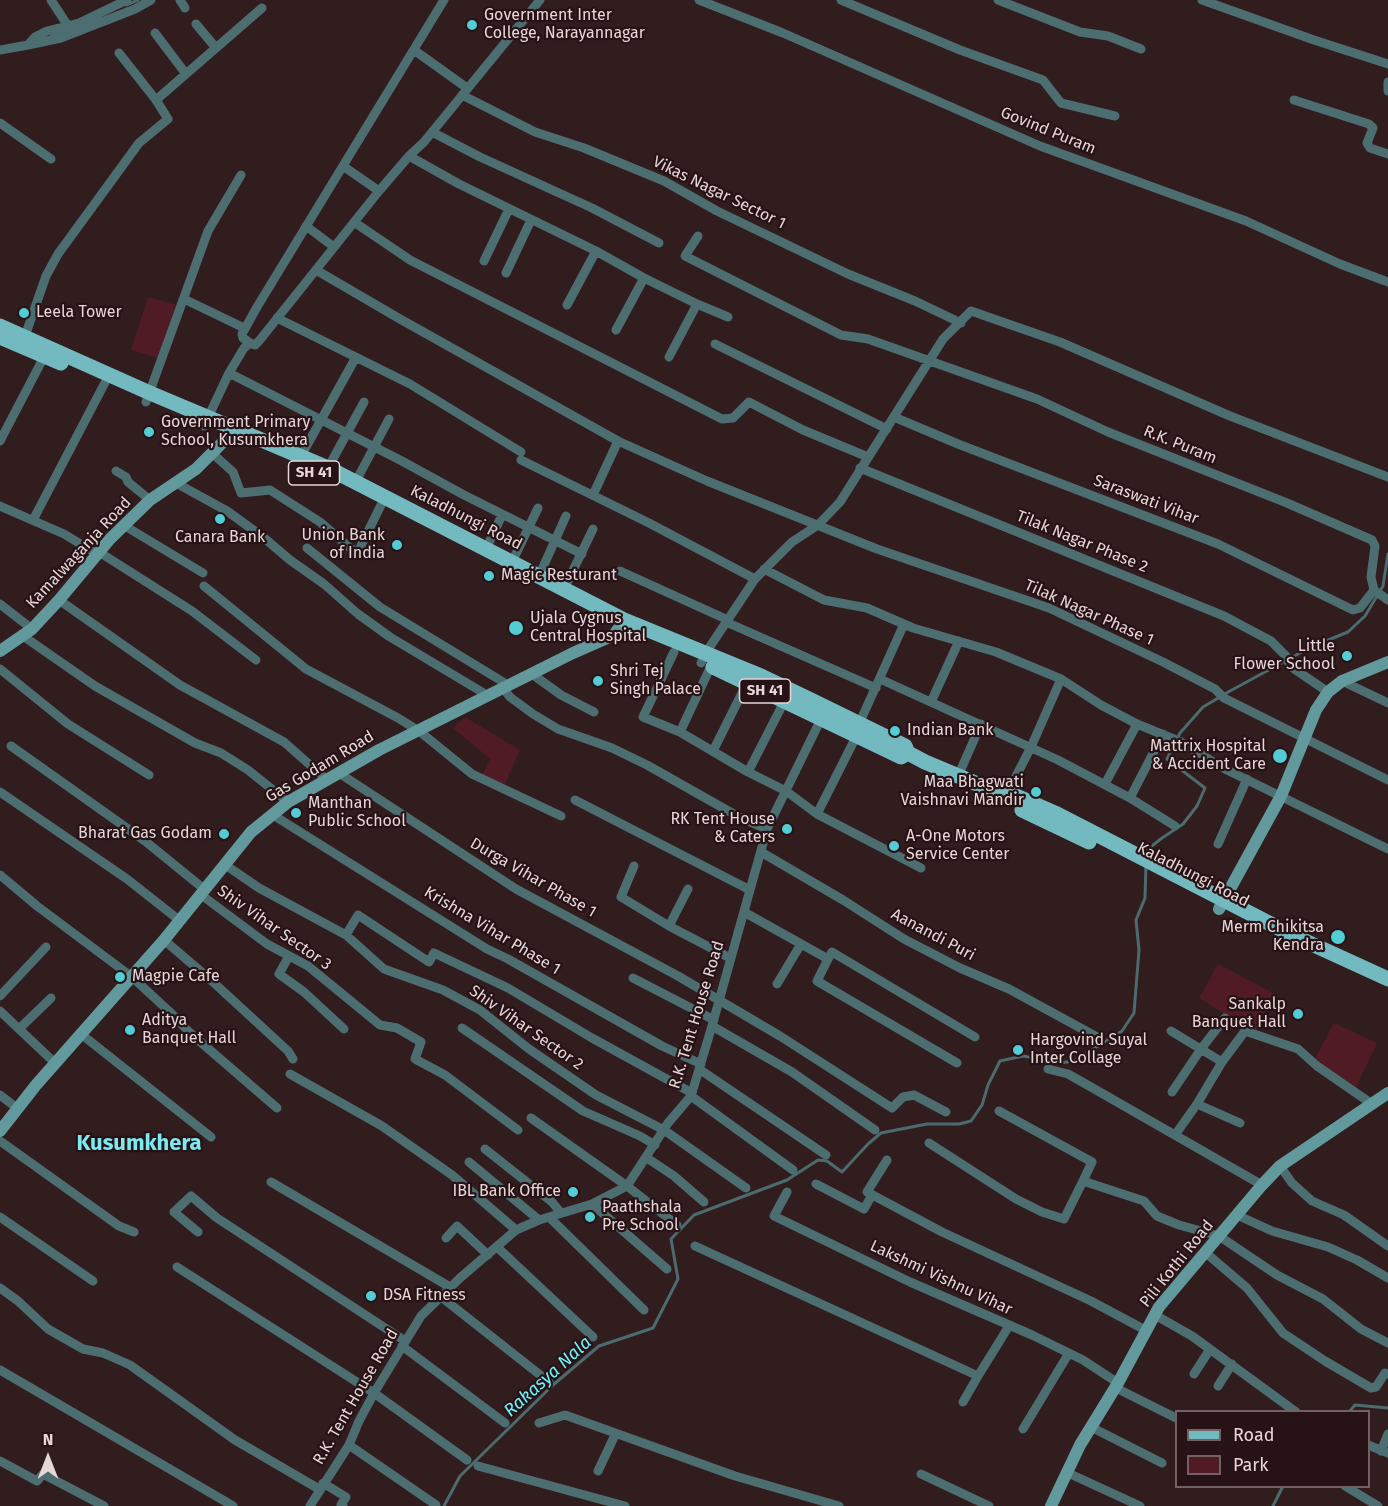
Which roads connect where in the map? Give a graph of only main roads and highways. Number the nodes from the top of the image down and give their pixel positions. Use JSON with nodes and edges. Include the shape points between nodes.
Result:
{"nodes":[{"id":1,"x":0,"y":326,"type":"edge"},
{"id":2,"x":0,"y":338,"type":"edge"},
{"id":3,"x":23,"y":341,"type":"junction"},
{"id":4,"x":231,"y":433,"type":"junction"},
{"id":5,"x":476,"y":547,"type":"junction"},
{"id":6,"x":562,"y":593,"type":"junction"},
{"id":7,"x":622,"y":623,"type":"junction"},
{"id":8,"x":0,"y":651,"type":"edge"},
{"id":9,"x":706,"y":661,"type":"junction"},
{"id":10,"x":1388,"y":662,"type":"edge"},
{"id":11,"x":824,"y":713,"type":"junction"},
{"id":12,"x":987,"y":788,"type":"junction"},
{"id":13,"x":1053,"y":818,"type":"junction"},
{"id":14,"x":1221,"y":905,"type":"junction"},
{"id":15,"x":1388,"y":979,"type":"edge"},
{"id":16,"x":1388,"y":989,"type":"edge"},
{"id":17,"x":1388,"y":1093,"type":"edge"},
{"id":18,"x":0,"y":1131,"type":"edge"},
{"id":19,"x":1051,"y":1506,"type":"edge"}],
"edges":[{"from":1,"to":3,"type":"main road","name":"Kaladhungi Road","number":"SH 41"},
{"from":2,"to":3,"type":"main road","name":"Kaladhungi Road","number":"SH 41"},
{"from":3,"to":4,"type":"main road","name":"Kaladhungi Road","number":"SH 41"},
{"from":4,"to":5,"type":"main road","name":"Kaladhungi Road","number":"SH 41"},
{"from":4,"to":5,"type":"main road","name":"Kaladhungi Road","number":"SH 41","via":[[301,456],[356,481]]},
{"from":4,"to":8,"type":"main road","name":"Kamalwaganja Road","via":[[196,469],[150,500],[59,600],[27,632]]},
{"from":5,"to":6,"type":"main road","name":"Kaladhungi Road","number":"SH 41"},
{"from":5,"to":6,"type":"main road","name":"Kaladhungi Road","number":"SH 41","via":[[539,576]]},
{"from":6,"to":7,"type":"main road","name":"Kaladhungi Road","number":"SH 41"},
{"from":7,"to":9,"type":"main road","name":"Kaladhungi Road","number":"SH 41"},
{"from":7,"to":9,"type":"main road","name":"Kaladhungi Road","number":"SH 41","via":[[674,652]]},
{"from":7,"to":18,"type":"main road","name":"Gas Godam Road","via":[[614,635],[339,773],[288,802],[251,832]]},
{"from":9,"to":11,"type":"main road","name":"Kaladhungi Road","number":"SH 41","via":[[785,700]]},
{"from":9,"to":11,"type":"main road","name":"Kaladhungi Road","number":"SH 41","via":[[761,676]]},
{"from":10,"to":14,"type":"main road","via":[[1342,681],[1328,692],[1316,710],[1281,796]]},
{"from":11,"to":12,"type":"main road","name":"Kaladhungi Road","number":"SH 41","via":[[901,757],[908,753]]},
{"from":12,"to":13,"type":"main road","name":"Kaladhungi Road","number":"SH 41","via":[[992,795]]},
{"from":12,"to":13,"type":"main road","name":"Kaladhungi Road","number":"SH 41","via":[[1008,792]]},
{"from":13,"to":14,"type":"main road","name":"Kaladhungi Road","number":"SH 41"},
{"from":14,"to":15,"type":"main road","name":"Kaladhungi Road","number":"SH 41"},
{"from":14,"to":16,"type":"main road","name":"Kaladhungi Road","number":"SH 41","via":[[1357,977]]},
{"from":17,"to":19,"type":"main road","name":"Pili Kothi Road","via":[[1280,1166],[1159,1307],[1066,1472]]}]}
